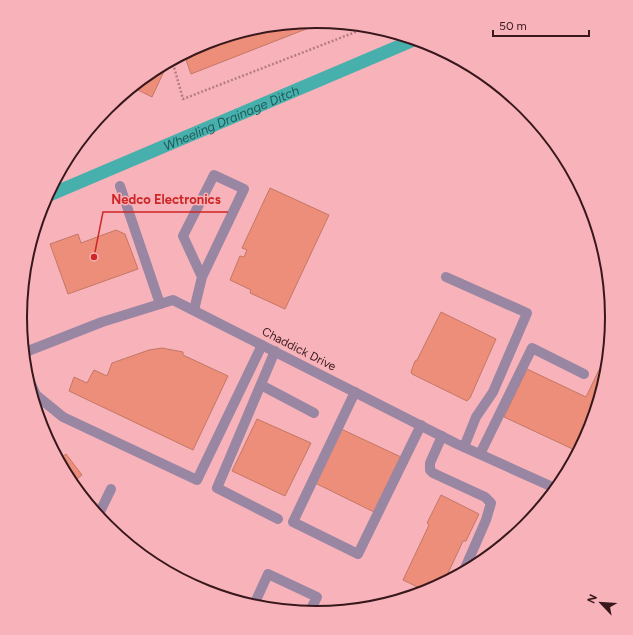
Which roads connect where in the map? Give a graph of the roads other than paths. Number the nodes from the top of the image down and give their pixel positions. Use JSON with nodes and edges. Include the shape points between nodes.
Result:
{"nodes":[{"id":1,"x":120,"y":186,"type":"dead end"},
{"id":2,"x":202,"y":277,"type":"junction"},
{"id":3,"x":446,"y":277,"type":"dead end"},
{"id":4,"x":160,"y":304,"type":"junction"},
{"id":5,"x":194,"y":310,"type":"junction"},
{"id":6,"x":262,"y":345,"type":"junction"},
{"id":7,"x":29,"y":351,"type":"edge"},
{"id":8,"x":275,"y":351,"type":"junction"},
{"id":9,"x":584,"y":374,"type":"dead end"},
{"id":10,"x":261,"y":385,"type":"junction"},
{"id":11,"x":354,"y":392,"type":"junction"},
{"id":12,"x":38,"y":397,"type":"edge"},
{"id":13,"x":314,"y":413,"type":"dead end"},
{"id":14,"x":421,"y":425,"type":"junction"},
{"id":15,"x":442,"y":436,"type":"junction"},
{"id":16,"x":464,"y":447,"type":"junction"},
{"id":17,"x":480,"y":454,"type":"junction"},
{"id":18,"x":552,"y":486,"type":"edge"},
{"id":19,"x":111,"y":489,"type":"dead end"},
{"id":20,"x":101,"y":510,"type":"edge"},
{"id":21,"x":278,"y":519,"type":"dead end"},
{"id":22,"x":466,"y":565,"type":"edge"},
{"id":23,"x":256,"y":600,"type":"edge"},
{"id":24,"x":312,"y":607,"type":"edge"}],
"edges":[{"from":1,"to":4,"type":"street"},
{"from":2,"to":2,"type":"street","via":[[244,189],[214,175],[183,236]]},
{"from":2,"to":5,"type":"street"},
{"from":3,"to":16,"type":"street","via":[[527,314],[493,392],[476,417]]},
{"from":4,"to":5,"type":"street","name":"Chaddick Drive","via":[[173,300]]},
{"from":4,"to":7,"type":"street","name":"Chaddick Drive","via":[[102,322]]},
{"from":5,"to":6,"type":"street","name":"Chaddick Drive"},
{"from":6,"to":8,"type":"street","name":"Chaddick Drive"},
{"from":6,"to":12,"type":"street","via":[[197,480],[63,417]]},
{"from":8,"to":10,"type":"street"},
{"from":8,"to":11,"type":"street","name":"Chaddick Drive"},
{"from":9,"to":17,"type":"street","via":[[532,348]]},
{"from":10,"to":13,"type":"street"},
{"from":10,"to":21,"type":"street","via":[[217,488]]},
{"from":11,"to":14,"type":"street","name":"Chaddick Drive"},
{"from":11,"to":14,"type":"street","via":[[293,522],[358,554]]},
{"from":14,"to":15,"type":"street","name":"Chaddick Drive"},
{"from":15,"to":16,"type":"street","name":"Chaddick Drive"},
{"from":15,"to":22,"type":"street","via":[[430,470],[485,497],[491,503]]},
{"from":16,"to":17,"type":"street","name":"Chaddick Drive"},
{"from":17,"to":18,"type":"street","name":"Chaddick Drive"},
{"from":19,"to":20,"type":"street"},
{"from":23,"to":24,"type":"street","via":[[268,574],[317,597]]}]}
